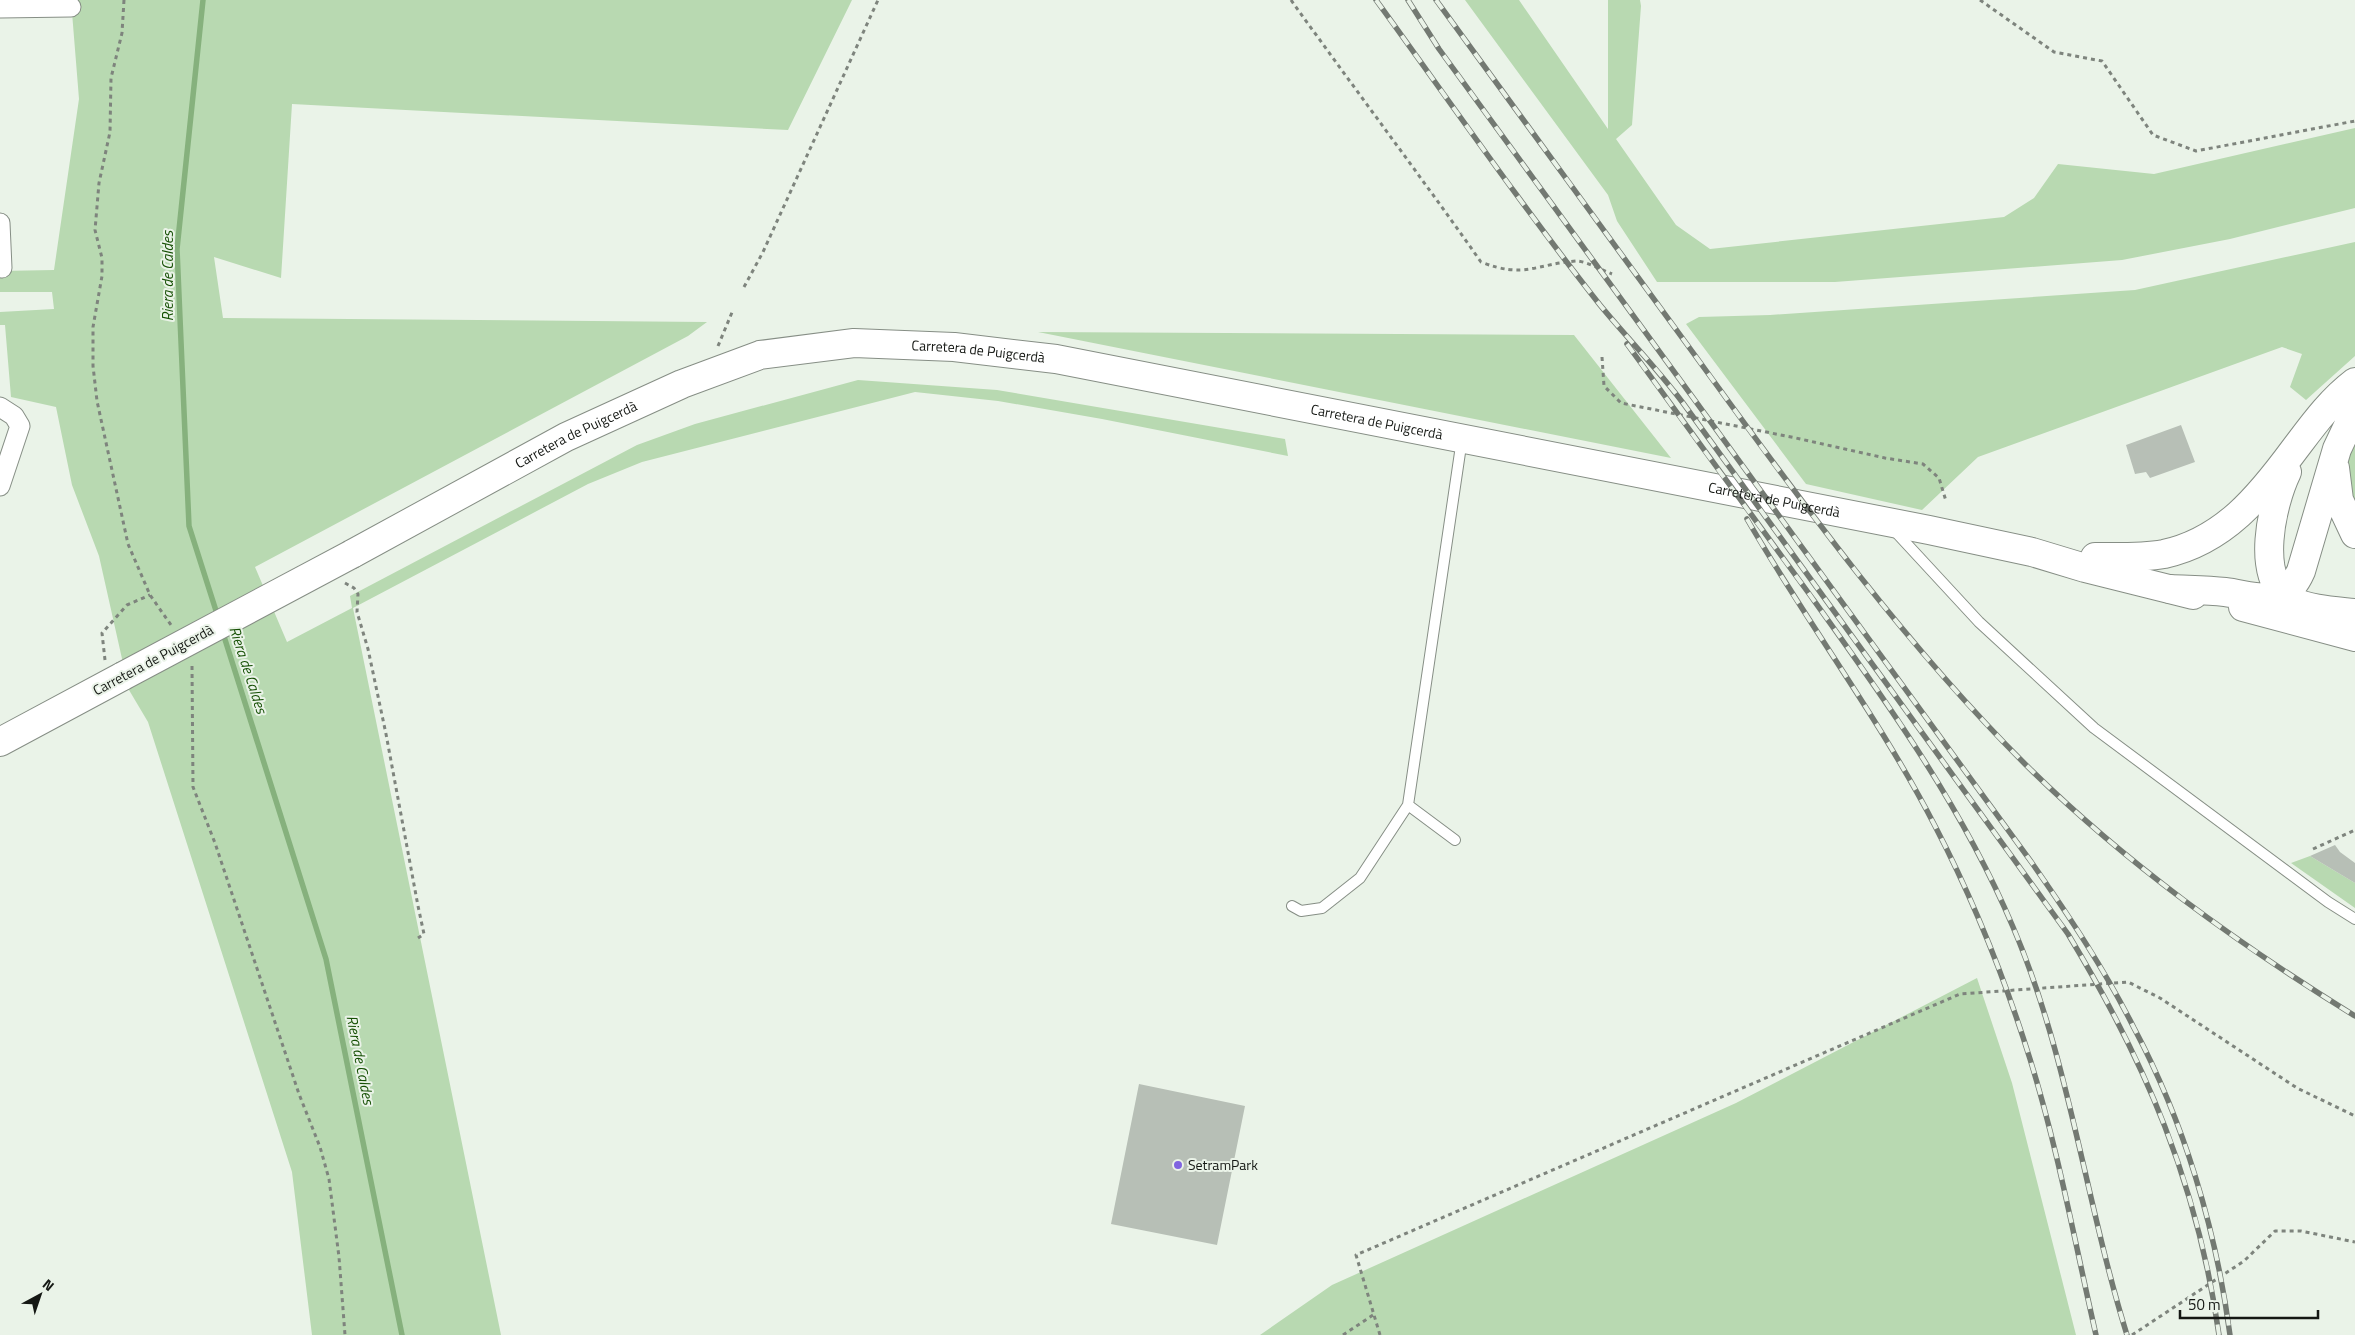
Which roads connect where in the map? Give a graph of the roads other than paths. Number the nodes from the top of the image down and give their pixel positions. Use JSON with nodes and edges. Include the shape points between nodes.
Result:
{"nodes":[{"id":1,"x":71,"y":7,"type":"dead end"},
{"id":2,"x":0,"y":8,"type":"edge"},
{"id":3,"x":0,"y":223,"type":"edge"},
{"id":4,"x":2,"y":268,"type":"dead end"},
{"id":5,"x":2355,"y":382,"type":"edge"},
{"id":6,"x":2355,"y":411,"type":"edge"},
{"id":7,"x":7,"y":412,"type":"edge"},
{"id":8,"x":1462,"y":438,"type":"junction"},
{"id":9,"x":2302,"y":439,"type":"junction"},
{"id":10,"x":2337,"y":449,"type":"junction"},
{"id":11,"x":0,"y":486,"type":"edge"},
{"id":12,"x":1887,"y":522,"type":"junction"},
{"id":13,"x":2355,"y":534,"type":"edge"},
{"id":14,"x":2032,"y":552,"type":"junction"},
{"id":15,"x":2096,"y":557,"type":"junction"},
{"id":16,"x":2170,"y":589,"type":"junction"},
{"id":17,"x":2282,"y":593,"type":"junction"},
{"id":18,"x":2224,"y":602,"type":"junction"},
{"id":19,"x":2355,"y":604,"type":"edge"},
{"id":20,"x":2355,"y":613,"type":"edge"},
{"id":21,"x":2355,"y":621,"type":"edge"},
{"id":22,"x":2355,"y":637,"type":"edge"},
{"id":23,"x":0,"y":742,"type":"edge"},
{"id":24,"x":1408,"y":806,"type":"junction"},
{"id":25,"x":1454,"y":840,"type":"dead end"},
{"id":26,"x":1292,"y":906,"type":"dead end"},
{"id":27,"x":2355,"y":919,"type":"edge"}],
"edges":[{"from":1,"to":2,"type":"street"},
{"from":3,"to":4,"type":"street"},
{"from":5,"to":9,"type":"main road","via":[[2332,402]]},
{"from":6,"to":10,"type":"main road"},
{"from":7,"to":11,"type":"street","via":[[20,426]]},
{"from":8,"to":12,"type":"main road","name":"Carretera de Puigcerdà"},
{"from":8,"to":23,"type":"main road","name":"Carretera de Puigcerdà","bridge":true,"via":[[1056,360],[954,347],[854,343],[760,356],[682,384],[566,437]]},
{"from":8,"to":24,"type":"lane"},
{"from":9,"to":15,"type":"main road","via":[[2252,504],[2205,539],[2163,554]]},
{"from":9,"to":17,"type":"main road","via":[[2283,480],[2272,522],[2270,568]]},
{"from":10,"to":13,"type":"main road","via":[[2334,470],[2337,492]]},
{"from":10,"to":17,"type":"main road","via":[[2301,571],[2293,585]]},
{"from":12,"to":14,"type":"main road","name":"Carretera de Puigcerdà"},
{"from":12,"to":27,"type":"lane","via":[[1979,622],[2094,728]]},
{"from":14,"to":15,"type":"main road"},
{"from":14,"to":16,"type":"main road"},
{"from":15,"to":17,"type":"main road"},
{"from":16,"to":17,"type":"main road","via":[[2224,592],[2262,599]]},
{"from":16,"to":18,"type":"main road"},
{"from":17,"to":19,"type":"main road"},
{"from":17,"to":20,"type":"main road","via":[[2300,604]]},
{"from":18,"to":21,"type":"main road","via":[[2281,613]]},
{"from":18,"to":22,"type":"main road"},
{"from":24,"to":25,"type":"lane"},
{"from":24,"to":26,"type":"lane","via":[[1360,878],[1322,908],[1301,911]]}]}
